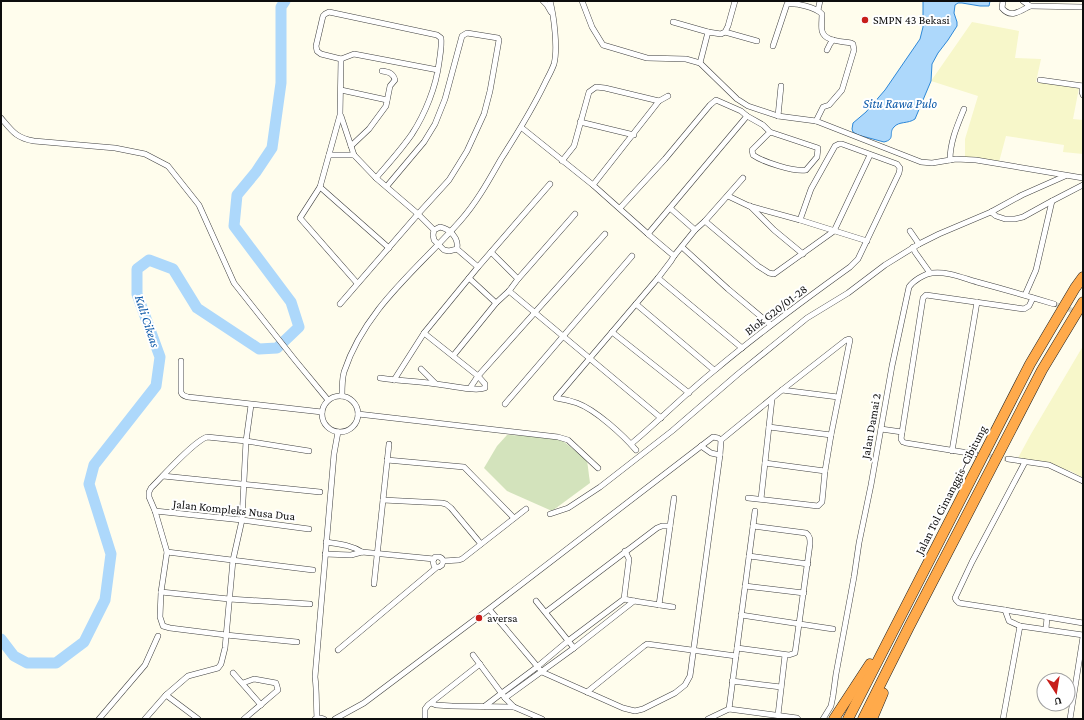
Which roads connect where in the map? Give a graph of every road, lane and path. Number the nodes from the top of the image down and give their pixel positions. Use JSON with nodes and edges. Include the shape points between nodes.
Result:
{"nodes":[{"id":1,"x":543,"y":1,"type":"edge"},
{"id":2,"x":550,"y":1,"type":"edge"},
{"id":3,"x":582,"y":1,"type":"edge"},
{"id":4,"x":735,"y":1,"type":"edge"},
{"id":5,"x":820,"y":1,"type":"edge"},
{"id":6,"x":1003,"y":1,"type":"edge"},
{"id":7,"x":1023,"y":1,"type":"edge"},
{"id":8,"x":1030,"y":6,"type":"junction"},
{"id":9,"x":1083,"y":7,"type":"edge"},
{"id":10,"x":818,"y":10,"type":"junction"},
{"id":11,"x":552,"y":14,"type":"junction"},
{"id":12,"x":673,"y":22,"type":"dead end"},
{"id":13,"x":708,"y":32,"type":"junction"},
{"id":14,"x":725,"y":32,"type":"junction"},
{"id":15,"x":833,"y":40,"type":"junction"},
{"id":16,"x":757,"y":41,"type":"dead end"},
{"id":17,"x":773,"y":46,"type":"dead end"},
{"id":18,"x":827,"y":50,"type":"dead end"},
{"id":19,"x":341,"y":59,"type":"junction"},
{"id":20,"x":700,"y":63,"type":"junction"},
{"id":21,"x":438,"y":70,"type":"junction"},
{"id":22,"x":382,"y":71,"type":"dead end"},
{"id":23,"x":1040,"y":80,"type":"dead end"},
{"id":24,"x":781,"y":86,"type":"dead end"},
{"id":25,"x":1083,"y":86,"type":"edge"},
{"id":26,"x":341,"y":90,"type":"junction"},
{"id":27,"x":668,"y":96,"type":"dead end"},
{"id":28,"x":1083,"y":96,"type":"edge"},
{"id":29,"x":387,"y":100,"type":"junction"},
{"id":30,"x":659,"y":102,"type":"junction"},
{"id":31,"x":964,"y":109,"type":"dead end"},
{"id":32,"x":340,"y":115,"type":"junction"},
{"id":33,"x":747,"y":116,"type":"junction"},
{"id":34,"x":778,"y":116,"type":"junction"},
{"id":35,"x":1,"y":118,"type":"edge"},
{"id":36,"x":816,"y":121,"type":"junction"},
{"id":37,"x":580,"y":122,"type":"junction"},
{"id":38,"x":522,"y":128,"type":"junction"},
{"id":39,"x":770,"y":132,"type":"junction"},
{"id":40,"x":634,"y":135,"type":"junction"},
{"id":41,"x":351,"y":146,"type":"junction"},
{"id":42,"x":329,"y":155,"type":"junction"},
{"id":43,"x":354,"y":155,"type":"junction"},
{"id":44,"x":870,"y":155,"type":"junction"},
{"id":45,"x":950,"y":160,"type":"junction"},
{"id":46,"x":562,"y":161,"type":"junction"},
{"id":47,"x":1065,"y":176,"type":"junction"},
{"id":48,"x":376,"y":178,"type":"junction"},
{"id":49,"x":743,"y":178,"type":"dead end"},
{"id":50,"x":1083,"y":178,"type":"edge"},
{"id":51,"x":550,"y":184,"type":"dead end"},
{"id":52,"x":593,"y":185,"type":"junction"},
{"id":53,"x":320,"y":186,"type":"junction"},
{"id":54,"x":387,"y":186,"type":"junction"},
{"id":55,"x":1083,"y":186,"type":"edge"},
{"id":56,"x":728,"y":196,"type":"junction"},
{"id":57,"x":1052,"y":201,"type":"junction"},
{"id":58,"x":749,"y":206,"type":"junction"},
{"id":59,"x":620,"y":208,"type":"junction"},
{"id":60,"x":670,"y":208,"type":"junction"},
{"id":61,"x":992,"y":212,"type":"junction"},
{"id":62,"x":418,"y":214,"type":"junction"},
{"id":63,"x":575,"y":214,"type":"dead end"},
{"id":64,"x":706,"y":220,"type":"junction"},
{"id":65,"x":800,"y":220,"type":"junction"},
{"id":66,"x":434,"y":230,"type":"junction"},
{"id":67,"x":695,"y":230,"type":"junction"},
{"id":68,"x":834,"y":230,"type":"junction"},
{"id":69,"x":910,"y":231,"type":"dead end"},
{"id":70,"x":450,"y":232,"type":"junction"},
{"id":71,"x":605,"y":234,"type":"dead end"},
{"id":72,"x":648,"y":234,"type":"junction"},
{"id":73,"x":867,"y":241,"type":"junction"},
{"id":74,"x":438,"y":244,"type":"junction"},
{"id":75,"x":919,"y":244,"type":"junction"},
{"id":76,"x":913,"y":247,"type":"junction"},
{"id":77,"x":388,"y":248,"type":"junction"},
{"id":78,"x":682,"y":248,"type":"junction"},
{"id":79,"x":457,"y":249,"type":"junction"},
{"id":80,"x":491,"y":252,"type":"junction"},
{"id":81,"x":802,"y":254,"type":"junction"},
{"id":82,"x":632,"y":256,"type":"dead end"},
{"id":83,"x":674,"y":256,"type":"junction"},
{"id":84,"x":478,"y":267,"type":"junction"},
{"id":85,"x":930,"y":273,"type":"junction"},
{"id":86,"x":1083,"y":277,"type":"edge"},
{"id":87,"x":469,"y":278,"type":"junction"},
{"id":88,"x":658,"y":278,"type":"junction"},
{"id":89,"x":518,"y":279,"type":"junction"},
{"id":90,"x":357,"y":283,"type":"junction"},
{"id":91,"x":509,"y":291,"type":"junction"},
{"id":92,"x":1025,"y":295,"type":"junction"},
{"id":93,"x":1033,"y":298,"type":"junction"},
{"id":94,"x":977,"y":302,"type":"junction"},
{"id":95,"x":1083,"y":302,"type":"edge"},
{"id":96,"x":496,"y":303,"type":"junction"},
{"id":97,"x":340,"y":304,"type":"dead end"},
{"id":98,"x":636,"y":304,"type":"junction"},
{"id":99,"x":1054,"y":304,"type":"tunnel mouth"},
{"id":100,"x":535,"y":312,"type":"junction"},
{"id":101,"x":771,"y":325,"type":"junction"},
{"id":102,"x":612,"y":332,"type":"junction"},
{"id":103,"x":424,"y":333,"type":"junction"},
{"id":104,"x":563,"y":336,"type":"junction"},
{"id":105,"x":742,"y":348,"type":"junction"},
{"id":106,"x":453,"y":356,"type":"junction"},
{"id":107,"x":590,"y":358,"type":"junction"},
{"id":108,"x":181,"y":361,"type":"dead end"},
{"id":109,"x":421,"y":369,"type":"dead end"},
{"id":110,"x":714,"y":370,"type":"junction"},
{"id":111,"x":478,"y":376,"type":"junction"},
{"id":112,"x":380,"y":378,"type":"dead end"},
{"id":113,"x":394,"y":380,"type":"junction"},
{"id":114,"x":435,"y":383,"type":"junction"},
{"id":115,"x":470,"y":388,"type":"junction"},
{"id":116,"x":782,"y":390,"type":"junction"},
{"id":117,"x":689,"y":393,"type":"junction"},
{"id":118,"x":342,"y":396,"type":"junction"},
{"id":119,"x":772,"y":398,"type":"junction"},
{"id":120,"x":838,"y":398,"type":"junction"},
{"id":121,"x":328,"y":400,"type":"junction"},
{"id":122,"x":505,"y":404,"type":"dead end"},
{"id":123,"x":251,"y":405,"type":"junction"},
{"id":124,"x":322,"y":412,"type":"junction"},
{"id":125,"x":358,"y":414,"type":"junction"},
{"id":126,"x":661,"y":418,"type":"junction"},
{"id":127,"x":769,"y":427,"type":"junction"},
{"id":128,"x":881,"y":429,"type":"junction"},
{"id":129,"x":338,"y":432,"type":"junction"},
{"id":130,"x":902,"y":432,"type":"junction"},
{"id":131,"x":830,"y":435,"type":"junction"},
{"id":132,"x":721,"y":440,"type":"junction"},
{"id":133,"x":246,"y":441,"type":"junction"},
{"id":134,"x":388,"y":444,"type":"dead end"},
{"id":135,"x":631,"y":444,"type":"junction"},
{"id":136,"x":701,"y":446,"type":"junction"},
{"id":137,"x":636,"y":450,"type":"dead end"},
{"id":138,"x":309,"y":451,"type":"dead end"},
{"id":139,"x":952,"y":451,"type":"junction"},
{"id":140,"x":975,"y":454,"type":"tunnel mouth"},
{"id":141,"x":720,"y":455,"type":"junction"},
{"id":142,"x":387,"y":460,"type":"junction"},
{"id":143,"x":1008,"y":460,"type":"tunnel mouth"},
{"id":144,"x":1024,"y":462,"type":"junction"},
{"id":145,"x":765,"y":463,"type":"junction"},
{"id":146,"x":598,"y":468,"type":"dead end"},
{"id":147,"x":825,"y":471,"type":"junction"},
{"id":148,"x":163,"y":476,"type":"junction"},
{"id":149,"x":1083,"y":481,"type":"edge"},
{"id":150,"x":244,"y":484,"type":"junction"},
{"id":151,"x":320,"y":492,"type":"dead end"},
{"id":152,"x":674,"y":498,"type":"dead end"},
{"id":153,"x":748,"y":498,"type":"dead end"},
{"id":154,"x":761,"y":499,"type":"junction"},
{"id":155,"x":382,"y":500,"type":"junction"},
{"id":156,"x":526,"y":509,"type":"dead end"},
{"id":157,"x":155,"y":511,"type":"junction"},
{"id":158,"x":755,"y":512,"type":"dead end"},
{"id":159,"x":550,"y":514,"type":"dead end"},
{"id":160,"x":514,"y":518,"type":"junction"},
{"id":161,"x":242,"y":520,"type":"junction"},
{"id":162,"x":670,"y":526,"type":"junction"},
{"id":163,"x":753,"y":526,"type":"junction"},
{"id":164,"x":309,"y":529,"type":"dead end"},
{"id":165,"x":326,"y":542,"type":"junction"},
{"id":166,"x":343,"y":544,"type":"junction"},
{"id":167,"x":480,"y":544,"type":"junction"},
{"id":168,"x":625,"y":551,"type":"junction"},
{"id":169,"x":167,"y":552,"type":"junction"},
{"id":170,"x":362,"y":552,"type":"junction"},
{"id":171,"x":378,"y":553,"type":"junction"},
{"id":172,"x":325,"y":554,"type":"junction"},
{"id":173,"x":342,"y":555,"type":"junction"},
{"id":174,"x":749,"y":556,"type":"junction"},
{"id":175,"x":434,"y":559,"type":"junction"},
{"id":176,"x":233,"y":560,"type":"junction"},
{"id":177,"x":443,"y":561,"type":"junction"},
{"id":178,"x":808,"y":564,"type":"junction"},
{"id":179,"x":437,"y":567,"type":"junction"},
{"id":180,"x":313,"y":570,"type":"dead end"},
{"id":181,"x":374,"y":584,"type":"dead end"},
{"id":182,"x":745,"y":586,"type":"junction"},
{"id":183,"x":161,"y":592,"type":"junction"},
{"id":184,"x":804,"y":593,"type":"junction"},
{"id":185,"x":624,"y":598,"type":"junction"},
{"id":186,"x":229,"y":599,"type":"junction"},
{"id":187,"x":536,"y":601,"type":"dead end"},
{"id":188,"x":634,"y":601,"type":"junction"},
{"id":189,"x":310,"y":604,"type":"dead end"},
{"id":190,"x":659,"y":604,"type":"junction"},
{"id":191,"x":673,"y":607,"type":"dead end"},
{"id":192,"x":489,"y":609,"type":"junction"},
{"id":193,"x":1005,"y":610,"type":"junction"},
{"id":194,"x":546,"y":612,"type":"junction"},
{"id":195,"x":741,"y":615,"type":"junction"},
{"id":196,"x":1047,"y":617,"type":"junction"},
{"id":197,"x":898,"y":621,"type":"junction"},
{"id":198,"x":1083,"y":623,"type":"edge"},
{"id":199,"x":799,"y":624,"type":"junction"},
{"id":200,"x":1020,"y":626,"type":"junction"},
{"id":201,"x":909,"y":628,"type":"junction"},
{"id":202,"x":833,"y":629,"type":"dead end"},
{"id":203,"x":1046,"y":629,"type":"junction"},
{"id":204,"x":226,"y":635,"type":"junction"},
{"id":205,"x":158,"y":636,"type":"dead end"},
{"id":206,"x":1083,"y":636,"type":"edge"},
{"id":207,"x":568,"y":641,"type":"junction"},
{"id":208,"x":297,"y":642,"type":"dead end"},
{"id":209,"x":574,"y":648,"type":"junction"},
{"id":210,"x":737,"y":648,"type":"junction"},
{"id":211,"x":338,"y":650,"type":"dead end"},
{"id":212,"x":693,"y":651,"type":"junction"},
{"id":213,"x":785,"y":654,"type":"junction"},
{"id":214,"x":473,"y":656,"type":"dead end"},
{"id":215,"x":736,"y":656,"type":"junction"},
{"id":216,"x":480,"y":664,"type":"junction"},
{"id":217,"x":537,"y":667,"type":"junction"},
{"id":218,"x":542,"y":672,"type":"junction"},
{"id":219,"x":233,"y":673,"type":"dead end"},
{"id":220,"x":732,"y":681,"type":"junction"},
{"id":221,"x":242,"y":683,"type":"junction"},
{"id":222,"x":781,"y":687,"type":"junction"},
{"id":223,"x":587,"y":692,"type":"junction"},
{"id":224,"x":502,"y":693,"type":"junction"},
{"id":225,"x":166,"y":695,"type":"junction"},
{"id":226,"x":505,"y":698,"type":"junction"},
{"id":227,"x":431,"y":703,"type":"junction"},
{"id":228,"x":261,"y":705,"type":"junction"},
{"id":229,"x":485,"y":706,"type":"junction"},
{"id":230,"x":514,"y":707,"type":"junction"},
{"id":231,"x":729,"y":709,"type":"junction"},
{"id":232,"x":778,"y":715,"type":"junction"},
{"id":233,"x":99,"y":719,"type":"edge"},
{"id":234,"x":146,"y":719,"type":"edge"},
{"id":235,"x":198,"y":719,"type":"edge"},
{"id":236,"x":244,"y":719,"type":"edge"},
{"id":237,"x":316,"y":719,"type":"edge"},
{"id":238,"x":324,"y":719,"type":"edge"},
{"id":239,"x":335,"y":719,"type":"edge"},
{"id":240,"x":425,"y":719,"type":"edge"},
{"id":241,"x":542,"y":719,"type":"edge"},
{"id":242,"x":708,"y":719,"type":"edge"},
{"id":243,"x":798,"y":719,"type":"edge"},
{"id":244,"x":823,"y":719,"type":"edge"},
{"id":245,"x":834,"y":719,"type":"edge"},
{"id":246,"x":848,"y":719,"type":"edge"},
{"id":247,"x":863,"y":719,"type":"edge"},
{"id":248,"x":872,"y":719,"type":"edge"},
{"id":249,"x":1003,"y":719,"type":"edge"},
{"id":250,"x":1070,"y":719,"type":"edge"}],
"edges":[{"from":1,"to":11,"type":"street"},
{"from":2,"to":11,"type":"street"},
{"from":3,"to":20,"type":"street","via":[[592,27],[603,45],[647,58],[686,59]]},
{"from":4,"to":14,"type":"street"},
{"from":5,"to":10,"type":"street"},
{"from":6,"to":8,"type":"street","via":[[1002,8],[1010,14]]},
{"from":7,"to":8,"type":"street"},
{"from":8,"to":9,"type":"street"},
{"from":10,"to":15,"type":"street","via":[[822,14],[822,31],[826,37]]},
{"from":10,"to":17,"type":"street","via":[[794,3],[787,4]]},
{"from":11,"to":38,"type":"street","via":[[556,50],[554,64]]},
{"from":12,"to":13,"type":"street"},
{"from":13,"to":14,"type":"street"},
{"from":13,"to":20,"type":"street"},
{"from":14,"to":16,"type":"street"},
{"from":15,"to":18,"type":"street"},
{"from":15,"to":36,"type":"street","via":[[851,42],[854,44],[854,50],[842,90],[829,105],[823,107]]},
{"from":19,"to":21,"type":"street","via":[[354,54]]},
{"from":19,"to":21,"type":"street","via":[[317,50],[323,16],[329,12],[437,35],[442,44]]},
{"from":19,"to":26,"type":"street"},
{"from":20,"to":34,"type":"street","via":[[737,100]]},
{"from":21,"to":48,"type":"street","via":[[430,98],[416,128]]},
{"from":22,"to":29,"type":"street","via":[[391,73],[395,80],[390,86]]},
{"from":23,"to":25,"type":"street"},
{"from":24,"to":34,"type":"street"},
{"from":25,"to":28,"type":"street"},
{"from":26,"to":29,"type":"street"},
{"from":26,"to":32,"type":"street"},
{"from":27,"to":30,"type":"street"},
{"from":29,"to":41,"type":"street","via":[[386,106],[369,129]]},
{"from":30,"to":37,"type":"street","via":[[596,87],[589,92]]},
{"from":30,"to":40,"type":"street"},
{"from":31,"to":45,"type":"street","via":[[952,139]]},
{"from":32,"to":41,"type":"street"},
{"from":32,"to":42,"type":"street"},
{"from":33,"to":39,"type":"street","via":[[763,124]]},
{"from":33,"to":59,"type":"street","via":[[716,100]]},
{"from":33,"to":60,"type":"street"},
{"from":34,"to":36,"type":"street"},
{"from":35,"to":121,"type":"street","via":[[15,134],[24,139],[115,148],[145,154],[168,166],[199,205],[234,283]]},
{"from":36,"to":45,"type":"street","via":[[922,162]]},
{"from":37,"to":40,"type":"street"},
{"from":37,"to":46,"type":"street","via":[[574,146]]},
{"from":38,"to":46,"type":"street"},
{"from":38,"to":70,"type":"street","via":[[479,197]]},
{"from":39,"to":39,"type":"street","via":[[818,148],[817,156],[806,170],[801,171],[758,159],[752,150]]},
{"from":40,"to":52,"type":"street"},
{"from":41,"to":43,"type":"street"},
{"from":42,"to":43,"type":"street"},
{"from":42,"to":53,"type":"street"},
{"from":43,"to":48,"type":"street"},
{"from":44,"to":65,"type":"street","via":[[842,144],[835,146],[810,192]]},
{"from":44,"to":68,"type":"street"},
{"from":44,"to":73,"type":"street","name":"Blok G20/01-28","via":[[897,164],[900,173]]},
{"from":45,"to":47,"type":"street","via":[[984,161]]},
{"from":46,"to":52,"type":"street"},
{"from":47,"to":50,"type":"street"},
{"from":47,"to":61,"type":"street"},
{"from":48,"to":54,"type":"street"},
{"from":49,"to":56,"type":"street"},
{"from":51,"to":80,"type":"street"},
{"from":52,"to":59,"type":"street"},
{"from":53,"to":77,"type":"street"},
{"from":53,"to":90,"type":"street","via":[[300,220]]},
{"from":54,"to":62,"type":"street"},
{"from":54,"to":62,"type":"street","via":[[424,142],[434,124],[445,99],[462,36],[467,33],[498,38],[500,40],[484,114],[467,151],[449,180]]},
{"from":55,"to":57,"type":"street"},
{"from":56,"to":58,"type":"street"},
{"from":56,"to":64,"type":"street"},
{"from":57,"to":61,"type":"street","via":[[1014,220],[996,216]]},
{"from":57,"to":92,"type":"street","via":[[1036,270]]},
{"from":58,"to":65,"type":"street"},
{"from":58,"to":81,"type":"street"},
{"from":59,"to":72,"type":"street"},
{"from":60,"to":67,"type":"street"},
{"from":60,"to":72,"type":"street"},
{"from":61,"to":75,"type":"street"},
{"from":62,"to":66,"type":"street"},
{"from":62,"to":77,"type":"street"},
{"from":63,"to":89,"type":"street"},
{"from":64,"to":67,"type":"street"},
{"from":64,"to":81,"type":"street","via":[[758,266],[771,274]]},
{"from":65,"to":68,"type":"street"},
{"from":66,"to":70,"type":"street","via":[[440,227]]},
{"from":66,"to":74,"type":"street","via":[[433,237]]},
{"from":67,"to":78,"type":"street"},
{"from":68,"to":73,"type":"street"},
{"from":68,"to":81,"type":"street"},
{"from":69,"to":75,"type":"street"},
{"from":70,"to":74,"type":"street"},
{"from":70,"to":79,"type":"street","via":[[458,242]]},
{"from":71,"to":100,"type":"street"},
{"from":72,"to":83,"type":"street"},
{"from":73,"to":101,"type":"street","name":"Blok G20/01-28","via":[[860,256],[850,267]]},
{"from":74,"to":79,"type":"street","via":[[444,250]]},
{"from":74,"to":118,"type":"street","via":[[381,304],[366,327],[354,346],[344,373]]},
{"from":75,"to":76,"type":"street"},
{"from":76,"to":85,"type":"street"},
{"from":76,"to":159,"type":"street","via":[[848,293],[807,318],[672,431],[600,487],[568,508]]},
{"from":77,"to":90,"type":"street"},
{"from":78,"to":83,"type":"street"},
{"from":78,"to":101,"type":"street"},
{"from":79,"to":84,"type":"street"},
{"from":80,"to":84,"type":"street"},
{"from":80,"to":89,"type":"street"},
{"from":82,"to":104,"type":"street"},
{"from":83,"to":88,"type":"street"},
{"from":84,"to":87,"type":"street"},
{"from":85,"to":92,"type":"street","via":[[949,274]]},
{"from":85,"to":128,"type":"street","name":"Jalan Damai 2","via":[[911,284],[907,290]]},
{"from":86,"to":197,"type":"highway","name":"Jalan Tol Cimanggis–Cibitung","via":[[1030,364]]},
{"from":87,"to":96,"type":"street"},
{"from":87,"to":103,"type":"street"},
{"from":88,"to":98,"type":"street"},
{"from":88,"to":105,"type":"street"},
{"from":89,"to":91,"type":"street"},
{"from":90,"to":97,"type":"street"},
{"from":91,"to":96,"type":"street"},
{"from":91,"to":100,"type":"street"},
{"from":92,"to":93,"type":"street"},
{"from":93,"to":94,"type":"street","via":[[1024,309]]},
{"from":93,"to":99,"type":"street"},
{"from":94,"to":130,"type":"street","via":[[926,295],[923,298]]},
{"from":94,"to":139,"type":"street"},
{"from":95,"to":201,"type":"highway","name":"Jalan Tol Cimanggis–Cibitung","via":[[1042,370]]},
{"from":96,"to":106,"type":"street"},
{"from":98,"to":102,"type":"street"},
{"from":98,"to":110,"type":"street"},
{"from":100,"to":104,"type":"street"},
{"from":100,"to":111,"type":"street"},
{"from":101,"to":105,"type":"street","name":"Blok G20/01-28"},
{"from":102,"to":107,"type":"street"},
{"from":102,"to":117,"type":"street"},
{"from":103,"to":106,"type":"street"},
{"from":103,"to":113,"type":"street"},
{"from":104,"to":107,"type":"street"},
{"from":104,"to":122,"type":"street"},
{"from":105,"to":110,"type":"street","name":"Blok G20/01-28"},
{"from":106,"to":111,"type":"street"},
{"from":107,"to":126,"type":"street"},
{"from":107,"to":135,"type":"street","via":[[556,398],[568,400],[599,416]]},
{"from":108,"to":123,"type":"street","via":[[182,395]]},
{"from":109,"to":114,"type":"street"},
{"from":110,"to":117,"type":"street","name":"Blok G20/01-28"},
{"from":111,"to":115,"type":"street"},
{"from":111,"to":115,"type":"street","via":[[485,384],[484,389]]},
{"from":112,"to":113,"type":"street"},
{"from":113,"to":114,"type":"street"},
{"from":114,"to":115,"type":"street"},
{"from":116,"to":119,"type":"street"},
{"from":116,"to":120,"type":"street"},
{"from":116,"to":120,"type":"street","via":[[849,339]]},
{"from":117,"to":126,"type":"street","name":"Blok G20/01-28"},
{"from":118,"to":121,"type":"street","via":[[334,396]]},
{"from":118,"to":125,"type":"street","via":[[352,400]]},
{"from":119,"to":127,"type":"street"},
{"from":119,"to":132,"type":"street"},
{"from":120,"to":131,"type":"street"},
{"from":121,"to":124,"type":"street"},
{"from":123,"to":124,"type":"street"},
{"from":123,"to":133,"type":"street"},
{"from":124,"to":129,"type":"street","via":[[322,418],[328,428]]},
{"from":125,"to":129,"type":"street","via":[[355,425],[345,432]]},
{"from":125,"to":146,"type":"street","via":[[558,437],[568,440]]},
{"from":126,"to":135,"type":"street","name":"Blok G20/01-28"},
{"from":127,"to":131,"type":"street"},
{"from":127,"to":145,"type":"street"},
{"from":128,"to":130,"type":"street"},
{"from":128,"to":244,"type":"street","name":"Jalan Damai 2","via":[[833,696]]},
{"from":129,"to":165,"type":"street"},
{"from":130,"to":139,"type":"street","via":[[903,442]]},
{"from":131,"to":147,"type":"street"},
{"from":132,"to":136,"type":"street","via":[[713,437]]},
{"from":132,"to":141,"type":"street"},
{"from":133,"to":138,"type":"street"},
{"from":133,"to":148,"type":"street","via":[[203,438]]},
{"from":133,"to":150,"type":"street"},
{"from":134,"to":142,"type":"street"},
{"from":135,"to":137,"type":"street"},
{"from":136,"to":141,"type":"street","via":[[711,454]]},
{"from":136,"to":192,"type":"street"},
{"from":139,"to":140,"type":"street"},
{"from":141,"to":212,"type":"street"},
{"from":142,"to":155,"type":"street"},
{"from":142,"to":160,"type":"street","via":[[464,467]]},
{"from":143,"to":144,"type":"street"},
{"from":144,"to":149,"type":"street","via":[[1048,465]]},
{"from":144,"to":193,"type":"street","via":[[955,598],[959,604]]},
{"from":145,"to":147,"type":"street"},
{"from":145,"to":154,"type":"street"},
{"from":147,"to":154,"type":"street","via":[[822,502],[818,506]]},
{"from":148,"to":150,"type":"street"},
{"from":148,"to":157,"type":"street","via":[[149,492]]},
{"from":150,"to":151,"type":"street"},
{"from":150,"to":161,"type":"street"},
{"from":152,"to":162,"type":"street"},
{"from":153,"to":154,"type":"street"},
{"from":155,"to":167,"type":"street","via":[[446,504]]},
{"from":155,"to":171,"type":"street"},
{"from":156,"to":160,"type":"street"},
{"from":157,"to":161,"type":"street","name":"Jalan Kompleks Nusa Dua"},
{"from":157,"to":169,"type":"street"},
{"from":158,"to":163,"type":"street"},
{"from":160,"to":167,"type":"street"},
{"from":161,"to":164,"type":"street","name":"Jalan Kompleks Nusa Dua"},
{"from":161,"to":176,"type":"street"},
{"from":162,"to":168,"type":"street","via":[[657,528]]},
{"from":162,"to":190,"type":"street"},
{"from":163,"to":174,"type":"street"},
{"from":163,"to":178,"type":"street","via":[[806,533],[810,538]]},
{"from":165,"to":166,"type":"street"},
{"from":165,"to":172,"type":"street"},
{"from":166,"to":170,"type":"street"},
{"from":166,"to":173,"type":"street"},
{"from":167,"to":177,"type":"street","via":[[462,559]]},
{"from":168,"to":185,"type":"street","via":[[629,559]]},
{"from":168,"to":194,"type":"street"},
{"from":169,"to":176,"type":"street"},
{"from":169,"to":183,"type":"street"},
{"from":170,"to":171,"type":"street"},
{"from":170,"to":173,"type":"street"},
{"from":171,"to":175,"type":"street"},
{"from":171,"to":181,"type":"street"},
{"from":172,"to":173,"type":"street"},
{"from":172,"to":237,"type":"street","via":[[315,677]]},
{"from":174,"to":178,"type":"street"},
{"from":174,"to":182,"type":"street"},
{"from":175,"to":177,"type":"street","via":[[439,556]]},
{"from":175,"to":179,"type":"street","via":[[433,564]]},
{"from":176,"to":180,"type":"street"},
{"from":176,"to":186,"type":"street"},
{"from":177,"to":179,"type":"street","via":[[442,565]]},
{"from":178,"to":184,"type":"street"},
{"from":179,"to":211,"type":"street"},
{"from":182,"to":184,"type":"street"},
{"from":182,"to":195,"type":"street"},
{"from":183,"to":186,"type":"street"},
{"from":183,"to":204,"type":"street","via":[[160,617],[163,626]]},
{"from":184,"to":199,"type":"street"},
{"from":185,"to":188,"type":"street"},
{"from":185,"to":207,"type":"street"},
{"from":186,"to":189,"type":"street"},
{"from":186,"to":204,"type":"street"},
{"from":187,"to":194,"type":"street"},
{"from":188,"to":190,"type":"street"},
{"from":188,"to":209,"type":"street"},
{"from":190,"to":191,"type":"street"},
{"from":192,"to":217,"type":"street"},
{"from":192,"to":239,"type":"street","via":[[364,703]]},
{"from":193,"to":196,"type":"street"},
{"from":193,"to":200,"type":"street","via":[[1010,621]]},
{"from":194,"to":207,"type":"street"},
{"from":195,"to":199,"type":"street"},
{"from":195,"to":210,"type":"street"},
{"from":196,"to":198,"type":"street"},
{"from":196,"to":203,"type":"street"},
{"from":197,"to":245,"type":"highway"},
{"from":197,"to":246,"type":"highway","name":"Jalan Tol Cimanggis–Cibitung"},
{"from":199,"to":202,"type":"street"},
{"from":199,"to":213,"type":"street","via":[[796,651],[791,655]]},
{"from":200,"to":203,"type":"street"},
{"from":200,"to":249,"type":"street"},
{"from":201,"to":247,"type":"highway","name":"Jalan Tol Cimanggis–Cibitung"},
{"from":201,"to":248,"type":"highway"},
{"from":203,"to":206,"type":"street"},
{"from":204,"to":208,"type":"street"},
{"from":204,"to":225,"type":"street","via":[[218,668],[188,676]]},
{"from":205,"to":233,"type":"street","via":[[145,665]]},
{"from":206,"to":250,"type":"street"},
{"from":207,"to":209,"type":"street"},
{"from":207,"to":217,"type":"street"},
{"from":209,"to":218,"type":"street"},
{"from":210,"to":213,"type":"street"},
{"from":210,"to":215,"type":"street"},
{"from":212,"to":215,"type":"street"},
{"from":212,"to":223,"type":"street","via":[[645,645]]},
{"from":212,"to":223,"type":"street","via":[[690,676],[685,685],[643,709],[635,711],[623,708]]},
{"from":213,"to":222,"type":"street"},
{"from":214,"to":216,"type":"street"},
{"from":215,"to":220,"type":"street"},
{"from":216,"to":224,"type":"street"},
{"from":216,"to":227,"type":"street"},
{"from":217,"to":218,"type":"street"},
{"from":217,"to":224,"type":"street"},
{"from":218,"to":223,"type":"street"},
{"from":218,"to":226,"type":"street"},
{"from":219,"to":221,"type":"street"},
{"from":220,"to":222,"type":"street"},
{"from":220,"to":231,"type":"street"},
{"from":221,"to":228,"type":"street"},
{"from":221,"to":228,"type":"street","via":[[254,678],[276,683],[278,690]]},
{"from":222,"to":232,"type":"street"},
{"from":224,"to":226,"type":"street"},
{"from":224,"to":229,"type":"street"},
{"from":225,"to":234,"type":"street"},
{"from":225,"to":235,"type":"street"},
{"from":226,"to":230,"type":"street"},
{"from":227,"to":229,"type":"street"},
{"from":227,"to":240,"type":"street","via":[[425,709]]},
{"from":228,"to":236,"type":"street"},
{"from":229,"to":230,"type":"street"},
{"from":230,"to":241,"type":"street"},
{"from":231,"to":232,"type":"street"},
{"from":231,"to":242,"type":"street"},
{"from":232,"to":243,"type":"street"},
{"from":237,"to":238,"type":"street"}]}
